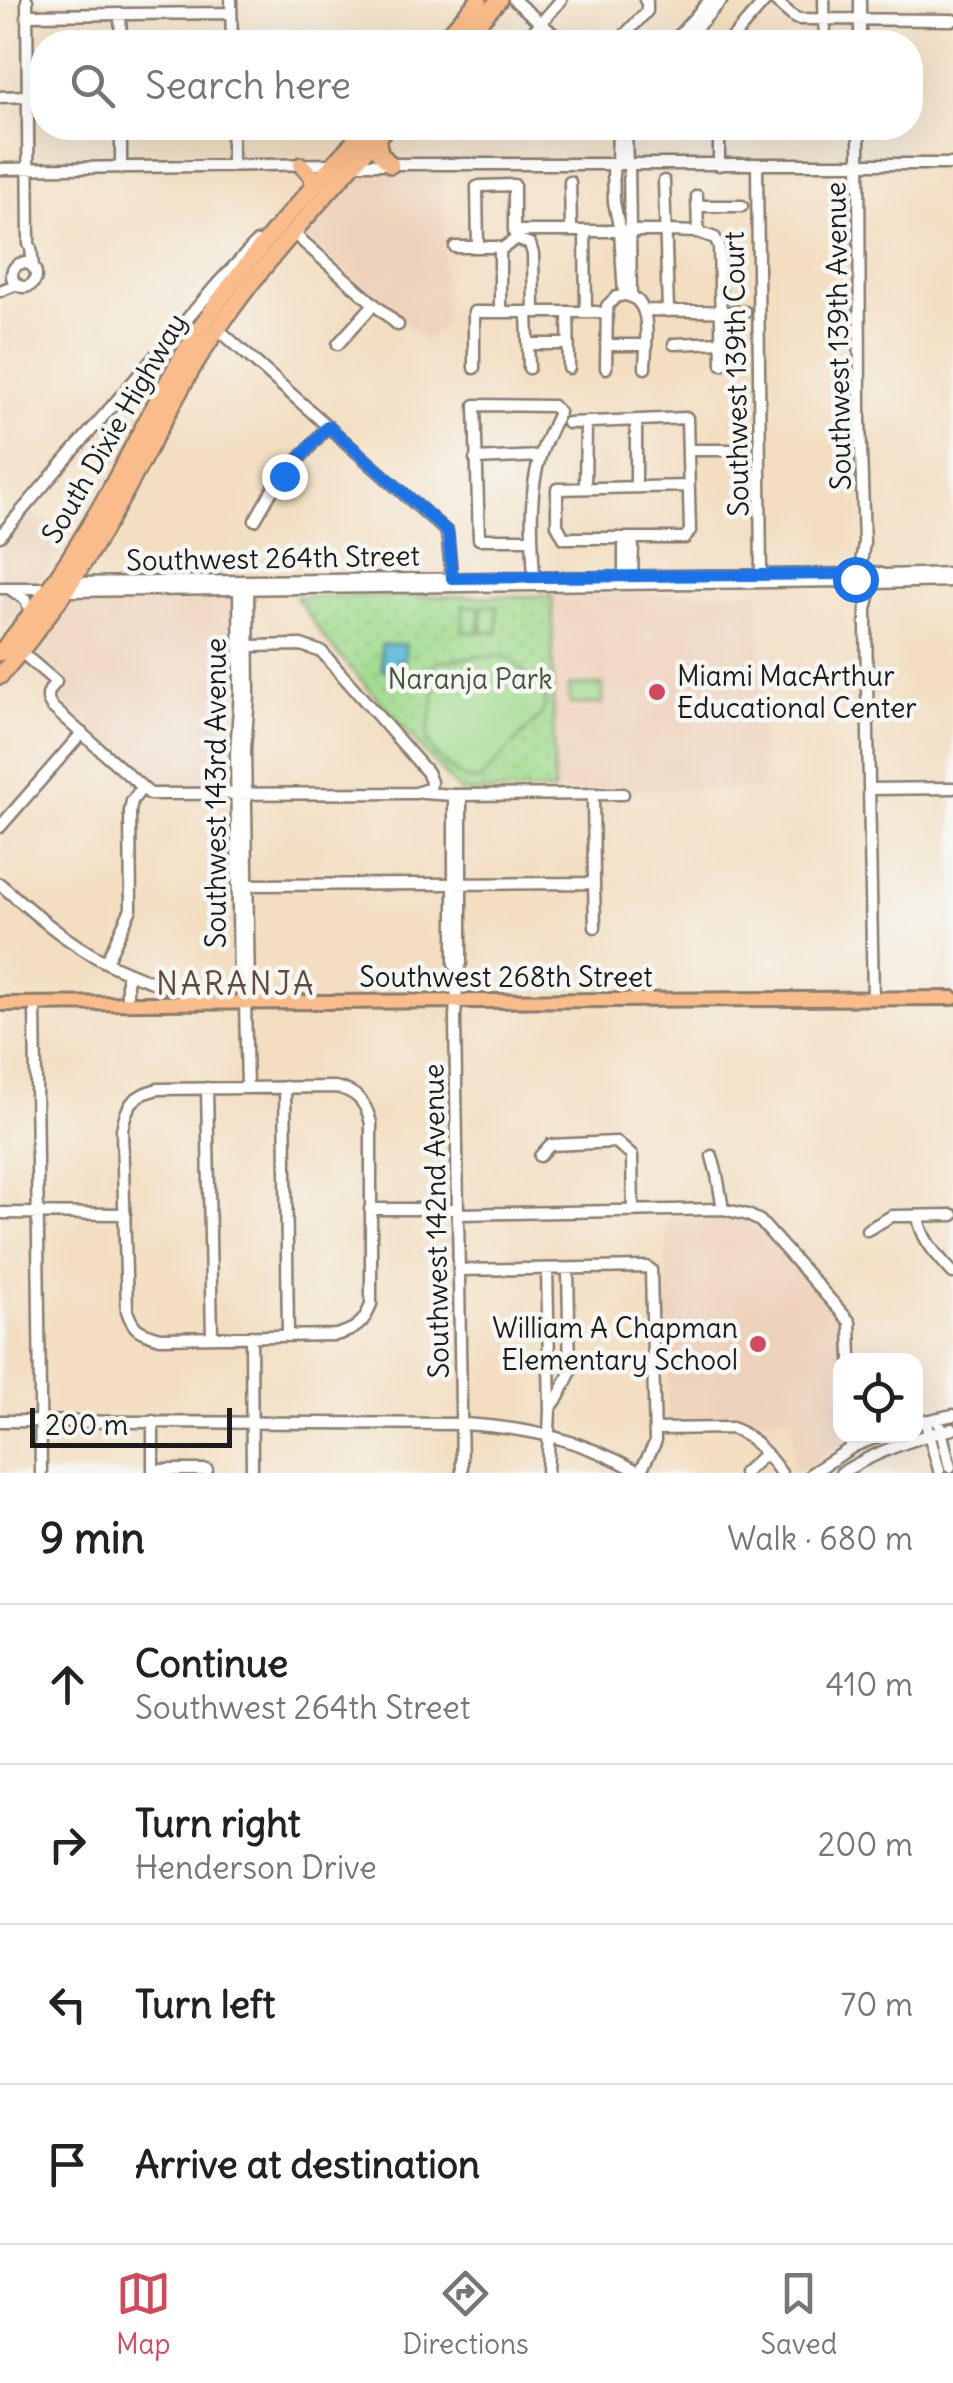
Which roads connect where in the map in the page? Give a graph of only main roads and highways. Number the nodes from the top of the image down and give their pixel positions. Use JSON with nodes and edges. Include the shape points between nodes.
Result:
{"nodes":[{"id":1,"x":479,"y":0,"type":"edge"},
{"id":2,"x":499,"y":0,"type":"edge"},
{"id":3,"x":452,"y":30,"type":"edge"},
{"id":4,"x":472,"y":30,"type":"edge"},
{"id":5,"x":364,"y":140,"type":"edge"},
{"id":6,"x":369,"y":140,"type":"edge"},
{"id":7,"x":378,"y":140,"type":"edge"},
{"id":8,"x":301,"y":164,"type":"road end"},
{"id":9,"x":392,"y":166,"type":"road end"},
{"id":10,"x":314,"y":186,"type":"junction"},
{"id":11,"x":211,"y":326,"type":"junction"},
{"id":12,"x":62,"y":587,"type":"junction"},
{"id":13,"x":0,"y":653,"type":"edge"},
{"id":14,"x":0,"y":676,"type":"edge"},
{"id":15,"x":953,"y":998,"type":"edge"},
{"id":16,"x":0,"y":1004,"type":"edge"}],
"edges":[{"from":1,"to":3,"type":"highway"},
{"from":2,"to":4,"type":"highway"},
{"from":5,"to":10,"type":"highway","name":"South Dixie Highway"},
{"from":6,"to":11,"type":"highway"},
{"from":7,"to":9,"type":"highway"},
{"from":8,"to":10,"type":"highway"},
{"from":10,"to":11,"type":"highway","name":"South Dixie Highway","via":[[274,230]]},
{"from":11,"to":12,"type":"highway","name":"South Dixie Highway","via":[[112,517]]},
{"from":12,"to":13,"type":"highway","name":"South Dixie Highway"},
{"from":12,"to":14,"type":"highway","name":"South Dixie Highway"},
{"from":15,"to":16,"type":"main road","name":"Southwest 268th Street"}]}
